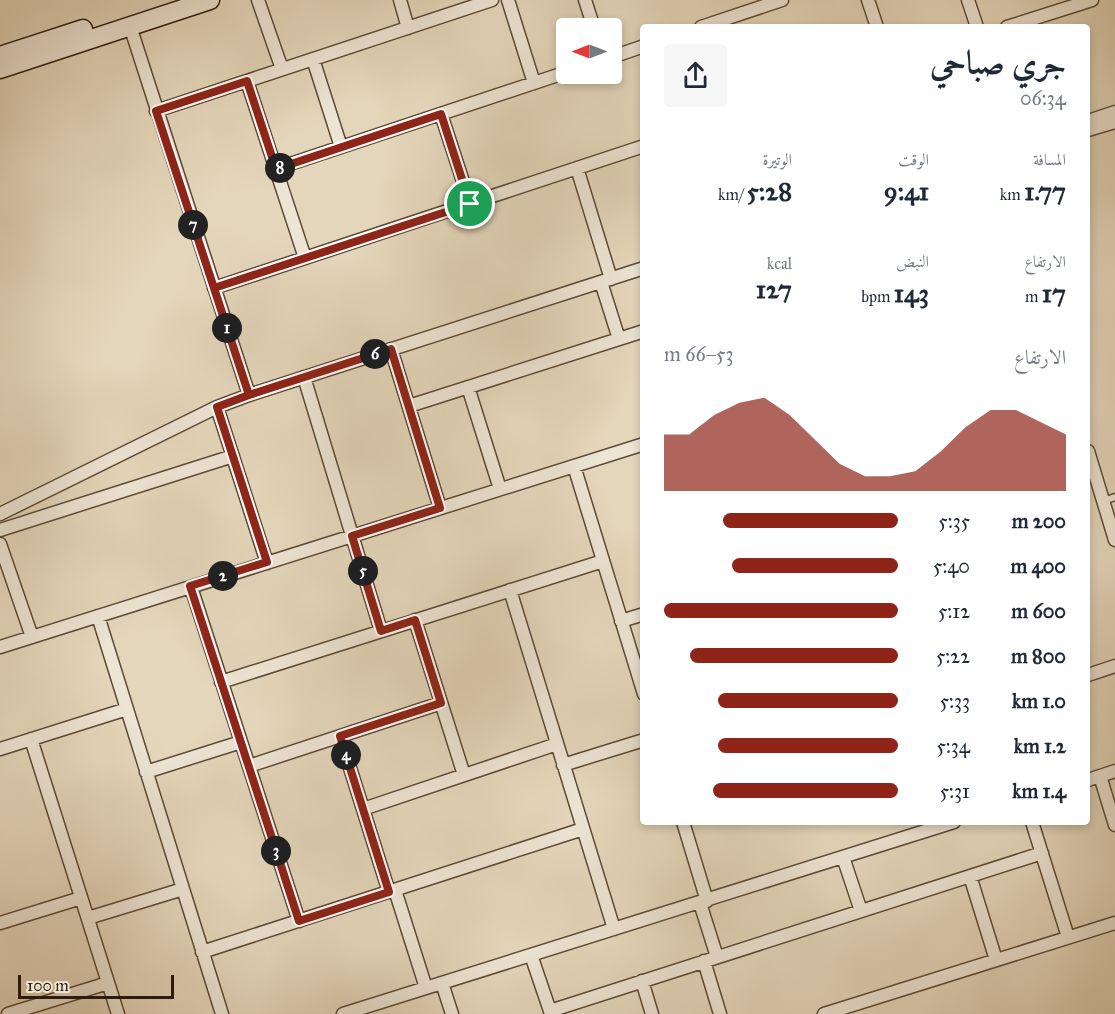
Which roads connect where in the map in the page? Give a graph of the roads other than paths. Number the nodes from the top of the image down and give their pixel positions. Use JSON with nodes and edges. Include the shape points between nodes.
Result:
{"nodes":[{"id":1,"x":170,"y":0,"type":"edge"},
{"id":2,"x":210,"y":0,"type":"edge"},
{"id":3,"x":258,"y":0,"type":"edge"},
{"id":4,"x":400,"y":0,"type":"edge"},
{"id":5,"x":492,"y":0,"type":"edge"},
{"id":6,"x":508,"y":0,"type":"edge"},
{"id":7,"x":585,"y":0,"type":"edge"},
{"id":8,"x":782,"y":0,"type":"edge"},
{"id":9,"x":868,"y":0,"type":"edge"},
{"id":10,"x":968,"y":0,"type":"edge"},
{"id":11,"x":1092,"y":0,"type":"edge"},
{"id":12,"x":591,"y":18,"type":"edge"},
{"id":13,"x":710,"y":24,"type":"edge"},
{"id":14,"x":876,"y":24,"type":"edge"},
{"id":15,"x":976,"y":24,"type":"edge"},
{"id":16,"x":1016,"y":24,"type":"edge"},
{"id":17,"x":130,"y":26,"type":"junction"},
{"id":18,"x":408,"y":28,"type":"junction"},
{"id":19,"x":640,"y":47,"type":"edge"},
{"id":20,"x":622,"y":54,"type":"edge"},
{"id":21,"x":0,"y":56,"type":"edge"},
{"id":22,"x":313,"y":59,"type":"junction"},
{"id":23,"x":0,"y":69,"type":"edge"},
{"id":24,"x":282,"y":69,"type":"junction"},
{"id":25,"x":556,"y":76,"type":"edge"},
{"id":26,"x":247,"y":81,"type":"junction"},
{"id":27,"x":534,"y":83,"type":"junction"},
{"id":28,"x":156,"y":111,"type":"junction"},
{"id":29,"x":1115,"y":112,"type":"edge"},
{"id":30,"x":441,"y":114,"type":"junction"},
{"id":31,"x":1090,"y":120,"type":"edge"},
{"id":32,"x":1115,"y":122,"type":"edge"},
{"id":33,"x":1090,"y":129,"type":"edge"},
{"id":34,"x":341,"y":147,"type":"junction"},
{"id":35,"x":640,"y":147,"type":"edge"},
{"id":36,"x":577,"y":168,"type":"junction"},
{"id":37,"x":276,"y":169,"type":"junction"},
{"id":38,"x":470,"y":204,"type":"junction"},
{"id":39,"x":304,"y":258,"type":"junction"},
{"id":40,"x":640,"y":269,"type":"edge"},
{"id":41,"x":606,"y":280,"type":"junction"},
{"id":42,"x":214,"y":288,"type":"junction"},
{"id":43,"x":640,"y":332,"type":"edge"},
{"id":44,"x":619,"y":339,"type":"junction"},
{"id":45,"x":391,"y":349,"type":"junction"},
{"id":46,"x":304,"y":377,"type":"junction"},
{"id":47,"x":468,"y":387,"type":"junction"},
{"id":48,"x":249,"y":395,"type":"junction"},
{"id":49,"x":409,"y":406,"type":"junction"},
{"id":50,"x":217,"y":407,"type":"junction"},
{"id":51,"x":640,"y":445,"type":"edge"},
{"id":52,"x":233,"y":456,"type":"junction"},
{"id":53,"x":1090,"y":456,"type":"edge"},
{"id":54,"x":574,"y":466,"type":"junction"},
{"id":55,"x":500,"y":489,"type":"junction"},
{"id":56,"x":1109,"y":499,"type":"edge"},
{"id":57,"x":440,"y":508,"type":"junction"},
{"id":58,"x":0,"y":514,"type":"edge"},
{"id":59,"x":0,"y":530,"type":"edge"},
{"id":60,"x":352,"y":536,"type":"junction"},
{"id":61,"x":1115,"y":540,"type":"edge"},
{"id":62,"x":0,"y":544,"type":"edge"},
{"id":63,"x":603,"y":561,"type":"junction"},
{"id":64,"x":267,"y":562,"type":"junction"},
{"id":65,"x":190,"y":586,"type":"junction"},
{"id":66,"x":510,"y":590,"type":"junction"},
{"id":67,"x":640,"y":615,"type":"edge"},
{"id":68,"x":98,"y":616,"type":"junction"},
{"id":69,"x":415,"y":620,"type":"junction"},
{"id":70,"x":621,"y":621,"type":"junction"},
{"id":71,"x":381,"y":631,"type":"junction"},
{"id":72,"x":32,"y":637,"type":"junction"},
{"id":73,"x":0,"y":647,"type":"edge"},
{"id":74,"x":1115,"y":666,"type":"edge"},
{"id":75,"x":1090,"y":674,"type":"edge"},
{"id":76,"x":640,"y":681,"type":"edge"},
{"id":77,"x":221,"y":682,"type":"junction"},
{"id":78,"x":441,"y":703,"type":"junction"},
{"id":79,"x":127,"y":709,"type":"junction"},
{"id":80,"x":340,"y":736,"type":"junction"},
{"id":81,"x":31,"y":739,"type":"junction"},
{"id":82,"x":640,"y":741,"type":"edge"},
{"id":83,"x":241,"y":742,"type":"junction"},
{"id":84,"x":557,"y":744,"type":"junction"},
{"id":85,"x":0,"y":749,"type":"edge"},
{"id":86,"x":563,"y":765,"type":"junction"},
{"id":87,"x":249,"y":766,"type":"junction"},
{"id":88,"x":1115,"y":771,"type":"edge"},
{"id":89,"x":146,"y":772,"type":"junction"},
{"id":90,"x":464,"y":775,"type":"junction"},
{"id":91,"x":1094,"y":778,"type":"edge"},
{"id":92,"x":363,"y":809,"type":"junction"},
{"id":93,"x":684,"y":825,"type":"edge"},
{"id":94,"x":944,"y":825,"type":"edge"},
{"id":95,"x":1033,"y":825,"type":"edge"},
{"id":96,"x":1115,"y":825,"type":"edge"},
{"id":97,"x":583,"y":829,"type":"junction"},
{"id":98,"x":1042,"y":853,"type":"junction"},
{"id":99,"x":843,"y":857,"type":"junction"},
{"id":100,"x":970,"y":876,"type":"junction"},
{"id":101,"x":183,"y":889,"type":"junction"},
{"id":102,"x":392,"y":891,"type":"junction"},
{"id":103,"x":81,"y":898,"type":"junction"},
{"id":104,"x":703,"y":902,"type":"junction"},
{"id":105,"x":861,"y":911,"type":"junction"},
{"id":106,"x":88,"y":918,"type":"junction"},
{"id":107,"x":299,"y":921,"type":"junction"},
{"id":108,"x":0,"y":923,"type":"edge"},
{"id":109,"x":1115,"y":923,"type":"edge"},
{"id":110,"x":614,"y":929,"type":"junction"},
{"id":111,"x":1068,"y":937,"type":"junction"},
{"id":112,"x":202,"y":952,"type":"junction"},
{"id":113,"x":531,"y":955,"type":"junction"},
{"id":114,"x":717,"y":957,"type":"junction"},
{"id":115,"x":996,"y":960,"type":"junction"},
{"id":116,"x":704,"y":961,"type":"junction"},
{"id":117,"x":642,"y":981,"type":"junction"},
{"id":118,"x":442,"y":983,"type":"junction"},
{"id":119,"x":108,"y":984,"type":"junction"},
{"id":120,"x":426,"y":988,"type":"junction"},
{"id":121,"x":550,"y":1012,"type":"edge"},
{"id":122,"x":8,"y":1014,"type":"edge"},
{"id":123,"x":118,"y":1014,"type":"edge"},
{"id":124,"x":222,"y":1014,"type":"edge"},
{"id":125,"x":343,"y":1014,"type":"edge"},
{"id":126,"x":452,"y":1014,"type":"edge"},
{"id":127,"x":652,"y":1014,"type":"edge"},
{"id":128,"x":720,"y":1014,"type":"edge"},
{"id":129,"x":824,"y":1014,"type":"edge"}],
"edges":[{"from":1,"to":21,"type":"street"},
{"from":2,"to":17,"type":"street"},
{"from":3,"to":24,"type":"street"},
{"from":4,"to":18,"type":"street"},
{"from":5,"to":18,"type":"street"},
{"from":6,"to":27,"type":"street"},
{"from":7,"to":12,"type":"street"},
{"from":8,"to":13,"type":"street"},
{"from":9,"to":14,"type":"street"},
{"from":10,"to":15,"type":"street"},
{"from":11,"to":16,"type":"street"},
{"from":17,"to":23,"type":"street"},
{"from":17,"to":28,"type":"street"},
{"from":18,"to":22,"type":"street"},
{"from":19,"to":20,"type":"street"},
{"from":22,"to":24,"type":"street"},
{"from":22,"to":34,"type":"street"},
{"from":24,"to":26,"type":"street"},
{"from":25,"to":27,"type":"street"},
{"from":26,"to":28,"type":"street"},
{"from":26,"to":37,"type":"street"},
{"from":27,"to":30,"type":"street"},
{"from":28,"to":42,"type":"street"},
{"from":29,"to":31,"type":"street"},
{"from":30,"to":34,"type":"street"},
{"from":30,"to":38,"type":"street"},
{"from":32,"to":33,"type":"street"},
{"from":34,"to":37,"type":"street"},
{"from":35,"to":36,"type":"street"},
{"from":36,"to":38,"type":"street"},
{"from":36,"to":41,"type":"street"},
{"from":37,"to":39,"type":"street"},
{"from":38,"to":39,"type":"street"},
{"from":39,"to":42,"type":"street"},
{"from":40,"to":41,"type":"street"},
{"from":41,"to":44,"type":"street"},
{"from":41,"to":45,"type":"street"},
{"from":42,"to":48,"type":"street"},
{"from":43,"to":44,"type":"street"},
{"from":44,"to":47,"type":"street"},
{"from":45,"to":46,"type":"street"},
{"from":45,"to":49,"type":"street"},
{"from":46,"to":48,"type":"street"},
{"from":46,"to":60,"type":"street"},
{"from":47,"to":49,"type":"street"},
{"from":47,"to":55,"type":"street"},
{"from":48,"to":50,"type":"street"},
{"from":49,"to":57,"type":"street"},
{"from":50,"to":52,"type":"street"},
{"from":50,"to":58,"type":"street"},
{"from":51,"to":54,"type":"street"},
{"from":52,"to":59,"type":"street"},
{"from":52,"to":64,"type":"street"},
{"from":53,"to":56,"type":"street"},
{"from":54,"to":55,"type":"street"},
{"from":54,"to":63,"type":"street"},
{"from":55,"to":57,"type":"street"},
{"from":56,"to":61,"type":"street"},
{"from":57,"to":60,"type":"street"},
{"from":60,"to":64,"type":"street"},
{"from":60,"to":71,"type":"street"},
{"from":62,"to":72,"type":"street"},
{"from":63,"to":66,"type":"street"},
{"from":63,"to":70,"type":"street"},
{"from":64,"to":65,"type":"street"},
{"from":65,"to":68,"type":"street"},
{"from":65,"to":77,"type":"street"},
{"from":66,"to":69,"type":"street"},
{"from":66,"to":84,"type":"street"},
{"from":67,"to":70,"type":"street"},
{"from":68,"to":72,"type":"street"},
{"from":68,"to":79,"type":"street"},
{"from":69,"to":71,"type":"street"},
{"from":69,"to":78,"type":"street"},
{"from":70,"to":76,"type":"street"},
{"from":71,"to":77,"type":"street"},
{"from":72,"to":73,"type":"street"},
{"from":74,"to":75,"type":"street"},
{"from":77,"to":83,"type":"street"},
{"from":78,"to":80,"type":"street"},
{"from":78,"to":90,"type":"street"},
{"from":79,"to":81,"type":"street"},
{"from":79,"to":89,"type":"street"},
{"from":80,"to":87,"type":"street"},
{"from":80,"to":92,"type":"street"},
{"from":81,"to":85,"type":"street"},
{"from":81,"to":103,"type":"street"},
{"from":82,"to":86,"type":"street"},
{"from":83,"to":87,"type":"street"},
{"from":83,"to":89,"type":"street"},
{"from":84,"to":86,"type":"street"},
{"from":84,"to":90,"type":"street"},
{"from":86,"to":97,"type":"street"},
{"from":87,"to":107,"type":"street"},
{"from":88,"to":91,"type":"street"},
{"from":89,"to":101,"type":"street"},
{"from":90,"to":92,"type":"street"},
{"from":91,"to":96,"type":"street"},
{"from":92,"to":102,"type":"street"},
{"from":93,"to":104,"type":"street"},
{"from":94,"to":99,"type":"street"},
{"from":95,"to":98,"type":"street"},
{"from":97,"to":102,"type":"street"},
{"from":97,"to":110,"type":"street"},
{"from":98,"to":100,"type":"street"},
{"from":98,"to":111,"type":"street"},
{"from":99,"to":104,"type":"street"},
{"from":99,"to":105,"type":"street"},
{"from":100,"to":105,"type":"street"},
{"from":100,"to":115,"type":"street"},
{"from":101,"to":106,"type":"street"},
{"from":101,"to":112,"type":"street"},
{"from":102,"to":107,"type":"street"},
{"from":102,"to":120,"type":"street"},
{"from":103,"to":106,"type":"street"},
{"from":103,"to":108,"type":"street"},
{"from":104,"to":110,"type":"street"},
{"from":104,"to":114,"type":"street"},
{"from":105,"to":114,"type":"street"},
{"from":106,"to":119,"type":"street"},
{"from":107,"to":112,"type":"street"},
{"from":109,"to":111,"type":"street"},
{"from":110,"to":113,"type":"street"},
{"from":111,"to":115,"type":"street"},
{"from":112,"to":124,"type":"street"},
{"from":113,"to":118,"type":"street"},
{"from":113,"to":121,"type":"street"},
{"from":114,"to":116,"type":"street"},
{"from":115,"to":129,"type":"street"},
{"from":116,"to":117,"type":"street"},
{"from":116,"to":128,"type":"street"},
{"from":117,"to":121,"type":"street"},
{"from":117,"to":127,"type":"street"},
{"from":118,"to":120,"type":"street"},
{"from":118,"to":126,"type":"street"},
{"from":119,"to":122,"type":"street"},
{"from":119,"to":123,"type":"street"},
{"from":120,"to":125,"type":"street"}]}
